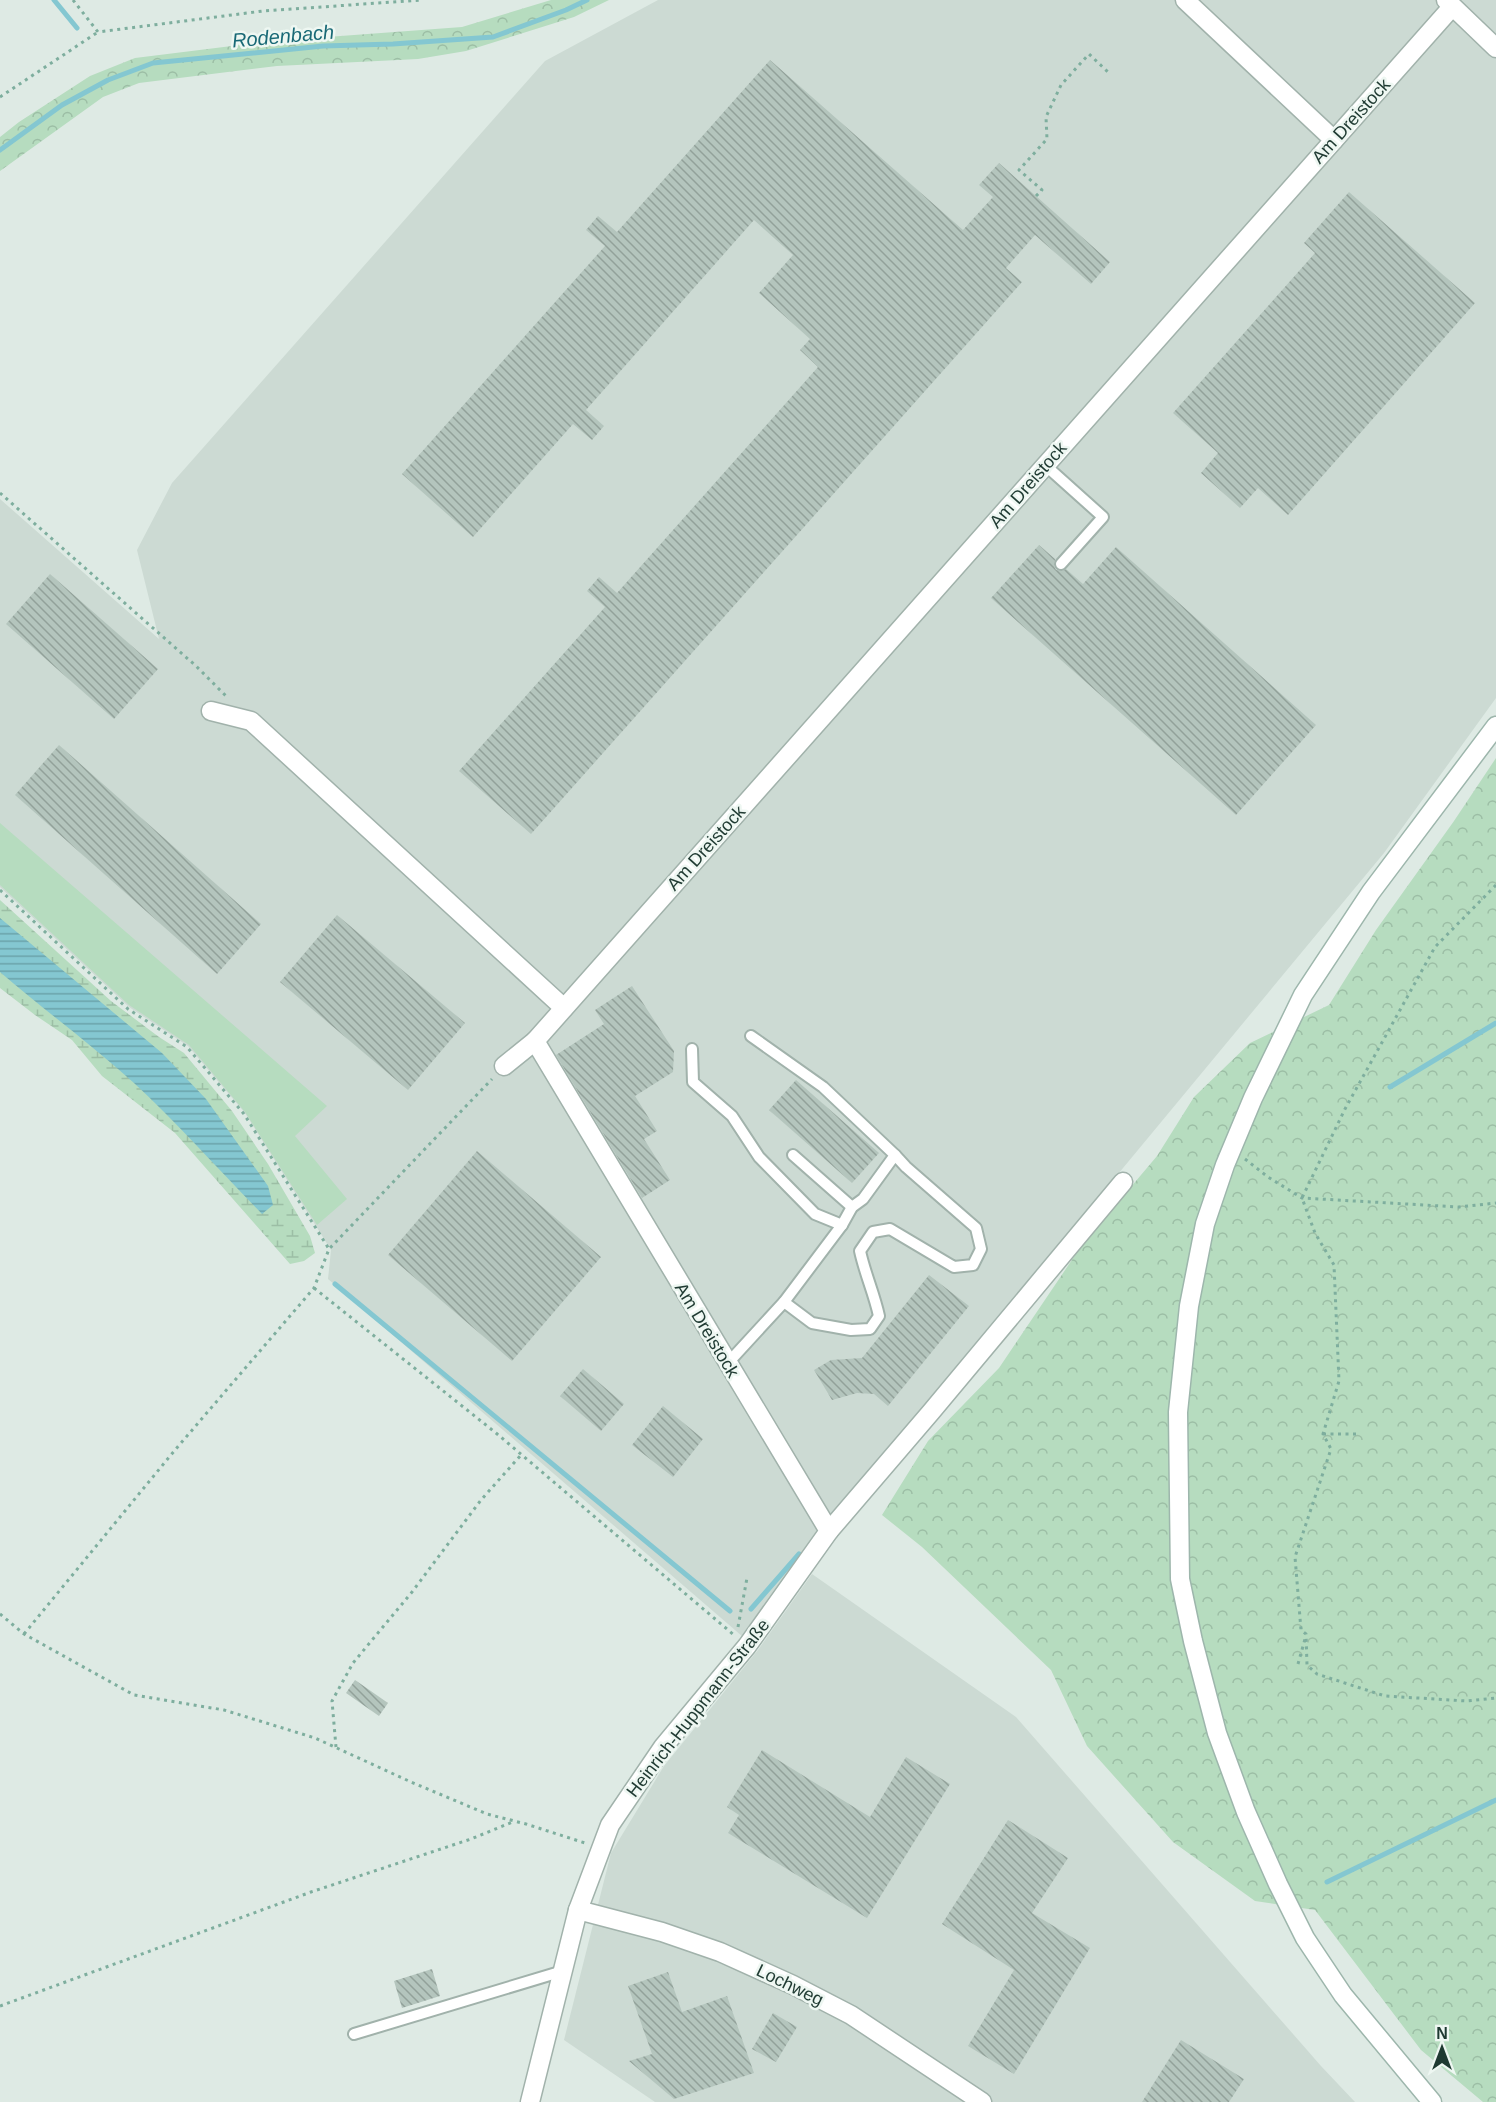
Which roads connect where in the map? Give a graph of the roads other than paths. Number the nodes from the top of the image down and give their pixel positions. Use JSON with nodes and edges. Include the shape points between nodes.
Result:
{"nodes":[{"id":1,"x":1185,"y":0,"type":"edge"},
{"id":2,"x":1449,"y":3,"type":"edge"},
{"id":3,"x":1496,"y":48,"type":"edge"},
{"id":4,"x":1335,"y":140,"type":"junction"},
{"id":5,"x":1045,"y":465,"type":"junction"},
{"id":6,"x":1061,"y":564,"type":"dead end"},
{"id":7,"x":211,"y":711,"type":"dead end"},
{"id":8,"x":1496,"y":726,"type":"edge"},
{"id":9,"x":564,"y":1008,"type":"junction"},
{"id":10,"x":751,"y":1036,"type":"dead end"},
{"id":11,"x":535,"y":1041,"type":"junction"},
{"id":12,"x":692,"y":1049,"type":"dead end"},
{"id":13,"x":504,"y":1066,"type":"road end"},
{"id":14,"x":793,"y":1155,"type":"dead end"},
{"id":15,"x":895,"y":1155,"type":"junction"},
{"id":16,"x":1123,"y":1182,"type":"dead end"},
{"id":17,"x":852,"y":1208,"type":"junction"},
{"id":18,"x":842,"y":1225,"type":"junction"},
{"id":19,"x":784,"y":1302,"type":"junction"},
{"id":20,"x":727,"y":1364,"type":"junction"},
{"id":21,"x":828,"y":1531,"type":"junction"},
{"id":22,"x":578,"y":1910,"type":"junction"},
{"id":23,"x":563,"y":1971,"type":"junction"},
{"id":24,"x":354,"y":2034,"type":"dead end"},
{"id":25,"x":530,"y":2102,"type":"edge"},
{"id":26,"x":982,"y":2102,"type":"edge"},
{"id":27,"x":1432,"y":2102,"type":"edge"}],
"edges":[{"from":1,"to":4,"type":"street"},
{"from":2,"to":3,"type":"street","name":"Am Dreistock"},
{"from":2,"to":4,"type":"street","name":"Am Dreistock"},
{"from":4,"to":5,"type":"street","name":"Am Dreistock"},
{"from":5,"to":6,"type":"lane","via":[[1103,517]]},
{"from":5,"to":9,"type":"street","name":"Am Dreistock"},
{"from":7,"to":9,"type":"street","via":[[251,721]]},
{"from":8,"to":27,"type":"street","via":[[1371,892],[1303,995],[1253,1098],[1205,1224],[1189,1306],[1178,1412],[1180,1579],[1217,1733],[1246,1812],[1305,1938],[1343,1995]]},
{"from":9,"to":11,"type":"street","name":"Am Dreistock"},
{"from":10,"to":15,"type":"lane","via":[[823,1087]]},
{"from":11,"to":13,"type":"street"},
{"from":11,"to":20,"type":"street","name":"Am Dreistock"},
{"from":12,"to":18,"type":"lane","via":[[693,1082],[732,1116],[759,1157],[815,1214]]},
{"from":14,"to":17,"type":"lane"},
{"from":15,"to":17,"type":"lane"},
{"from":15,"to":19,"type":"lane","via":[[976,1228],[981,1249],[972,1265],[954,1267],[890,1229],[873,1232],[860,1251],[879,1316],[870,1329],[812,1323]]},
{"from":16,"to":21,"type":"street","name":"Heinrich-Huppmann-Straße"},
{"from":17,"to":18,"type":"lane"},
{"from":18,"to":19,"type":"lane"},
{"from":19,"to":20,"type":"lane"},
{"from":20,"to":21,"type":"street","name":"Am Dreistock"},
{"from":21,"to":22,"type":"street","name":"Heinrich-Huppmann-Straße","via":[[747,1646],[663,1747],[610,1825]]},
{"from":22,"to":23,"type":"street","name":"Heinrich-Huppmann-Straße"},
{"from":22,"to":26,"type":"street","name":"Lochweg","via":[[720,1952],[793,1985],[851,2015]]},
{"from":23,"to":24,"type":"lane"},
{"from":23,"to":25,"type":"street","name":"Heinrich-Huppmann-Straße"}]}
